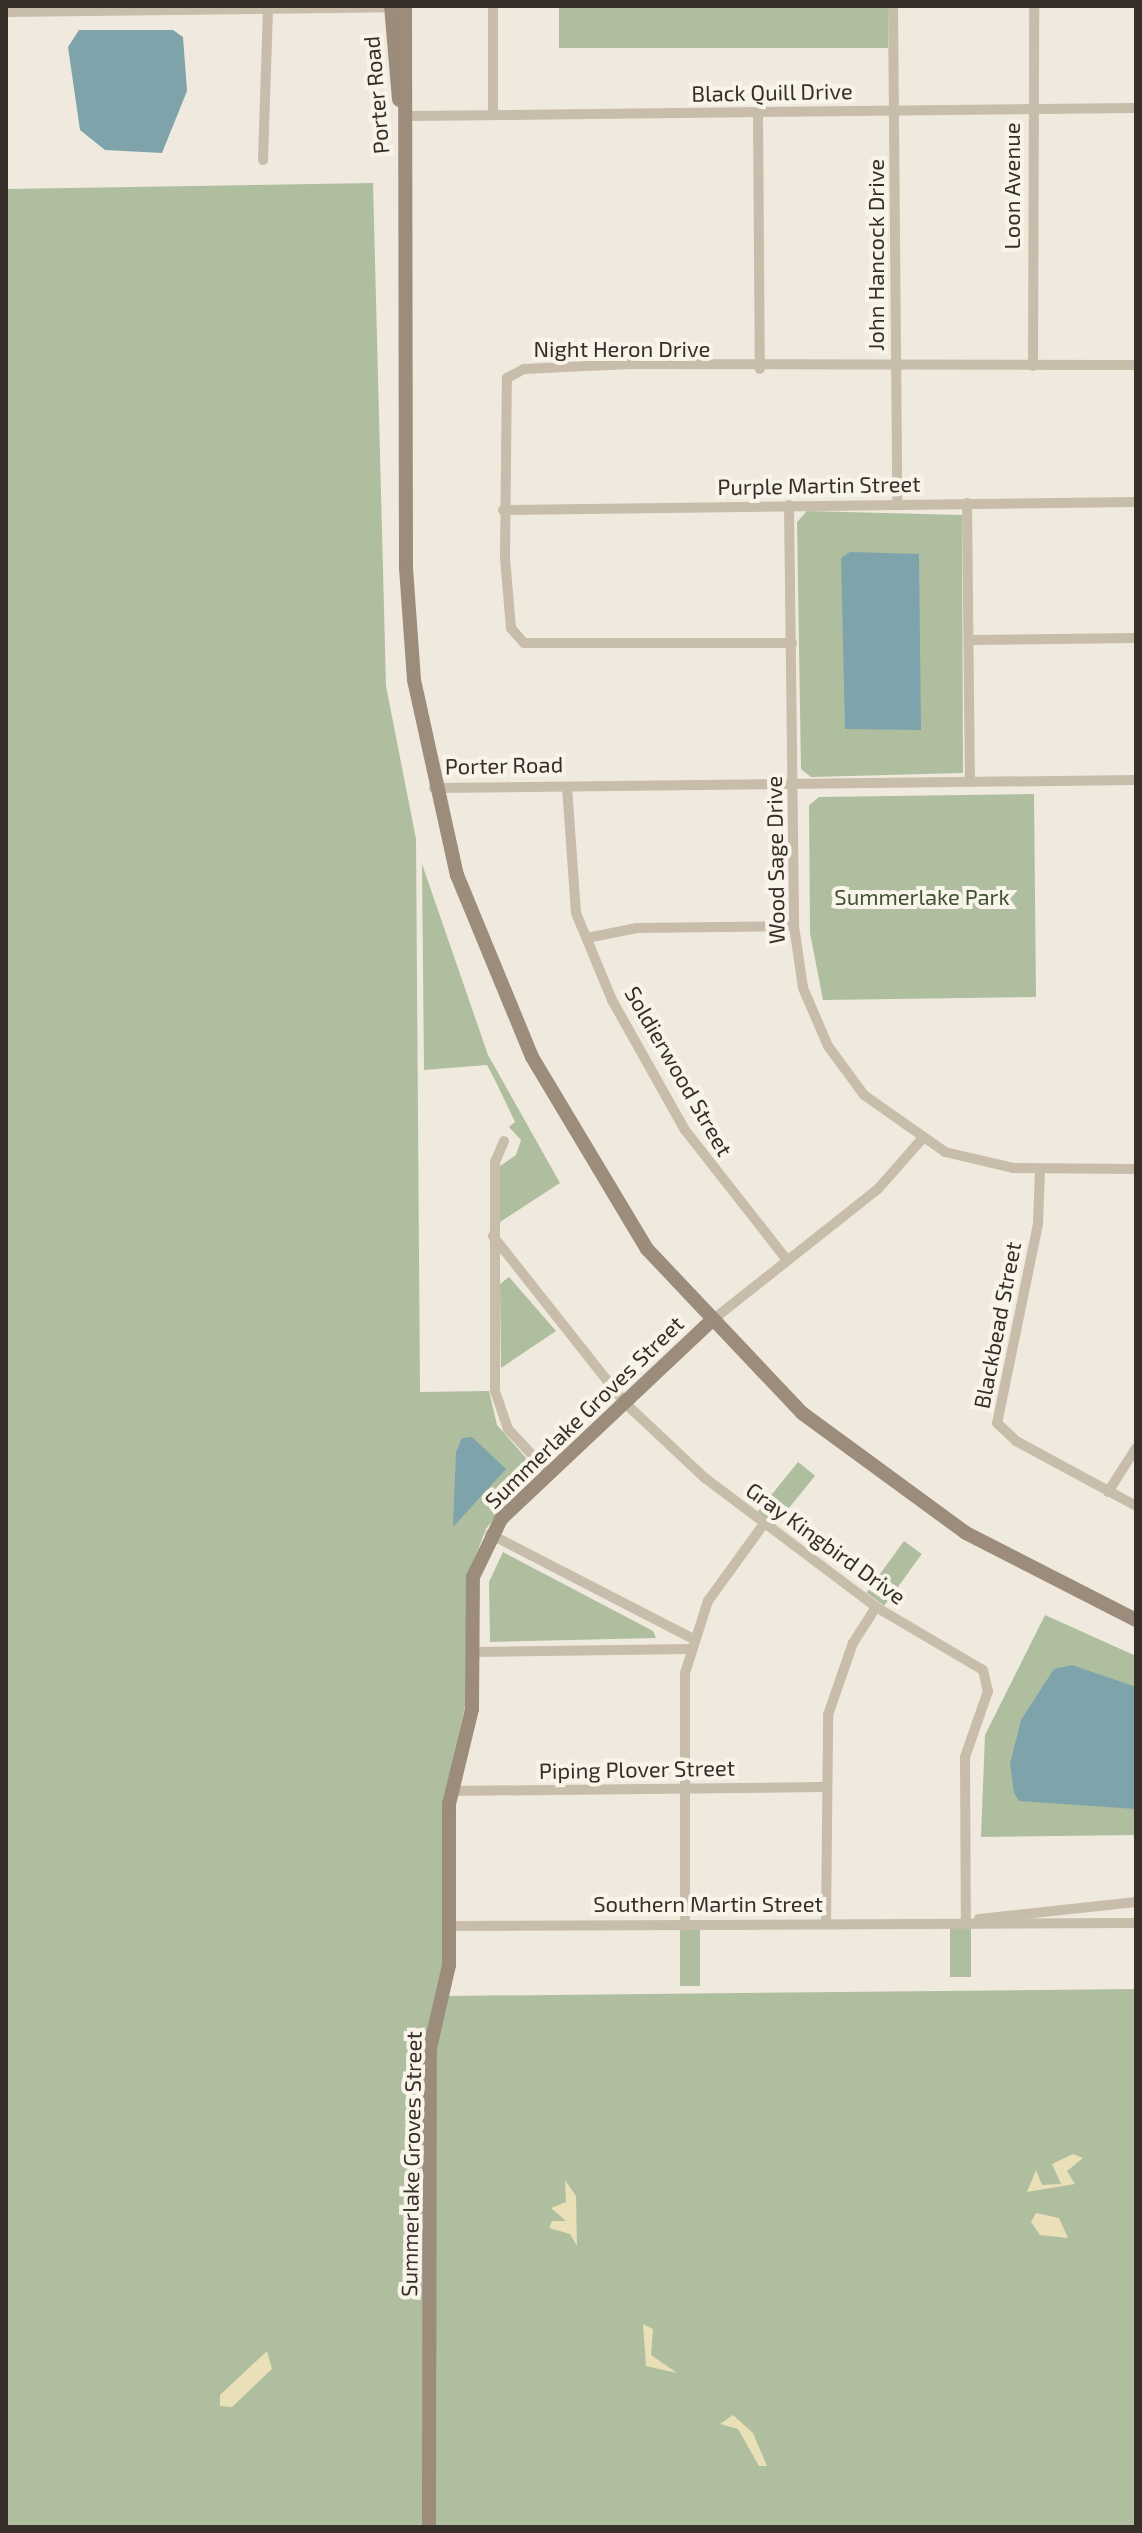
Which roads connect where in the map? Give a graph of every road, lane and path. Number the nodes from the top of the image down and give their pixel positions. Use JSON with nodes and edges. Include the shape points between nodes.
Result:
{"nodes":[{"id":1,"x":396,"y":6,"type":"edge"},
{"id":2,"x":493,"y":6,"type":"edge"},
{"id":3,"x":893,"y":6,"type":"edge"},
{"id":4,"x":1034,"y":6,"type":"edge"},
{"id":5,"x":129,"y":8,"type":"edge"},
{"id":6,"x":268,"y":8,"type":"edge"},
{"id":7,"x":6,"y":12,"type":"edge"},
{"id":8,"x":1033,"y":108,"type":"junction"},
{"id":9,"x":1136,"y":108,"type":"edge"},
{"id":10,"x":895,"y":110,"type":"junction"},
{"id":11,"x":758,"y":112,"type":"junction"},
{"id":12,"x":493,"y":115,"type":"junction"},
{"id":13,"x":408,"y":116,"type":"junction"},
{"id":14,"x":263,"y":160,"type":"dead end"},
{"id":15,"x":406,"y":180,"type":"junction"},
{"id":16,"x":1136,"y":365,"type":"edge"},
{"id":17,"x":1033,"y":366,"type":"junction"},
{"id":18,"x":897,"y":367,"type":"junction"},
{"id":19,"x":760,"y":369,"type":"junction"},
{"id":20,"x":1136,"y":502,"type":"edge"},
{"id":21,"x":967,"y":503,"type":"junction"},
{"id":22,"x":897,"y":504,"type":"junction"},
{"id":23,"x":789,"y":505,"type":"junction"},
{"id":24,"x":503,"y":510,"type":"junction"},
{"id":25,"x":1136,"y":638,"type":"edge"},
{"id":26,"x":971,"y":640,"type":"junction"},
{"id":27,"x":792,"y":643,"type":"junction"},
{"id":28,"x":1136,"y":780,"type":"edge"},
{"id":29,"x":970,"y":782,"type":"junction"},
{"id":30,"x":794,"y":783,"type":"junction"},
{"id":31,"x":567,"y":787,"type":"junction"},
{"id":32,"x":434,"y":788,"type":"junction"},
{"id":33,"x":794,"y":926,"type":"junction"},
{"id":34,"x":587,"y":938,"type":"junction"},
{"id":35,"x":922,"y":1139,"type":"junction"},
{"id":36,"x":504,"y":1141,"type":"dead end"},
{"id":37,"x":1040,"y":1169,"type":"junction"},
{"id":38,"x":1136,"y":1169,"type":"edge"},
{"id":39,"x":493,"y":1236,"type":"junction"},
{"id":40,"x":787,"y":1260,"type":"junction"},
{"id":41,"x":710,"y":1322,"type":"junction"},
{"id":42,"x":625,"y":1403,"type":"junction"},
{"id":43,"x":1136,"y":1448,"type":"edge"},
{"id":44,"x":549,"y":1473,"type":"junction"},
{"id":45,"x":1108,"y":1492,"type":"junction"},
{"id":46,"x":1136,"y":1506,"type":"edge"},
{"id":47,"x":763,"y":1525,"type":"junction"},
{"id":48,"x":490,"y":1534,"type":"junction"},
{"id":49,"x":876,"y":1607,"type":"junction"},
{"id":50,"x":1136,"y":1620,"type":"edge"},
{"id":51,"x":692,"y":1644,"type":"junction"},
{"id":52,"x":472,"y":1652,"type":"junction"},
{"id":53,"x":824,"y":1787,"type":"junction"},
{"id":54,"x":682,"y":1788,"type":"junction"},
{"id":55,"x":450,"y":1791,"type":"junction"},
{"id":56,"x":1136,"y":1902,"type":"edge"},
{"id":57,"x":966,"y":1922,"type":"junction"},
{"id":58,"x":826,"y":1923,"type":"junction"},
{"id":59,"x":1136,"y":1923,"type":"edge"},
{"id":60,"x":685,"y":1924,"type":"junction"},
{"id":61,"x":449,"y":1926,"type":"junction"},
{"id":62,"x":429,"y":2527,"type":"edge"}],
"edges":[{"from":1,"to":6,"type":"street"},
{"from":1,"to":13,"type":"main road","name":"Porter Road"},
{"from":1,"to":15,"type":"main road","name":"Porter Road"},
{"from":2,"to":12,"type":"street"},
{"from":3,"to":10,"type":"street","name":"John Hancock Drive"},
{"from":4,"to":8,"type":"street","name":"Loon Avenue"},
{"from":5,"to":6,"type":"street"},
{"from":5,"to":7,"type":"street"},
{"from":6,"to":14,"type":"street"},
{"from":8,"to":9,"type":"street","name":"Black Quill Drive"},
{"from":8,"to":10,"type":"street","name":"Black Quill Drive"},
{"from":8,"to":17,"type":"street","name":"Loon Avenue"},
{"from":10,"to":11,"type":"street","name":"Black Quill Drive"},
{"from":10,"to":18,"type":"street","name":"John Hancock Drive"},
{"from":11,"to":12,"type":"street","name":"Black Quill Drive"},
{"from":11,"to":19,"type":"street"},
{"from":12,"to":13,"type":"street","name":"Black Quill Drive"},
{"from":13,"to":15,"type":"main road","name":"Porter Road"},
{"from":15,"to":32,"type":"main road","name":"Porter Road","via":[[406,568],[414,680]]},
{"from":16,"to":17,"type":"street","name":"Night Heron Drive"},
{"from":17,"to":18,"type":"street","name":"Night Heron Drive"},
{"from":18,"to":19,"type":"street","name":"Night Heron Drive"},
{"from":18,"to":22,"type":"street","name":"John Hancock Drive"},
{"from":19,"to":24,"type":"street","name":"Night Heron Drive","via":[[630,364],[514,372],[503,393]]},
{"from":20,"to":21,"type":"street","name":"Purple Martin Street"},
{"from":21,"to":22,"type":"street","name":"Purple Martin Street"},
{"from":21,"to":26,"type":"street"},
{"from":22,"to":23,"type":"street","name":"Purple Martin Street"},
{"from":23,"to":24,"type":"street","name":"Purple Martin Street"},
{"from":23,"to":27,"type":"street","name":"Wood Sage Drive"},
{"from":24,"to":27,"type":"street","name":"Night Heron Drive","via":[[511,628],[524,643]]},
{"from":25,"to":26,"type":"street"},
{"from":26,"to":29,"type":"street"},
{"from":27,"to":30,"type":"street","name":"Wood Sage Drive"},
{"from":28,"to":29,"type":"street","name":"Porter Road"},
{"from":29,"to":30,"type":"street","name":"Porter Road"},
{"from":30,"to":31,"type":"street","name":"Porter Road"},
{"from":30,"to":33,"type":"street","name":"Wood Sage Drive"},
{"from":31,"to":32,"type":"street","name":"Porter Road"},
{"from":31,"to":34,"type":"street","name":"Soldierwood Street","via":[[571,888]]},
{"from":32,"to":41,"type":"main road","via":[[487,956],[563,1119],[647,1249]]},
{"from":33,"to":34,"type":"street","via":[[637,928]]},
{"from":33,"to":35,"type":"street","name":"Wood Sage Drive","via":[[803,988],[828,1046],[864,1095]]},
{"from":34,"to":40,"type":"street","name":"Soldierwood Street","via":[[627,1031],[685,1130]]},
{"from":35,"to":37,"type":"street","name":"Wood Sage Drive","via":[[975,1162]]},
{"from":35,"to":40,"type":"street","name":"Summerlake Groves Street","via":[[878,1189]]},
{"from":36,"to":39,"type":"street","via":[[495,1162]]},
{"from":37,"to":38,"type":"street","name":"Wood Sage Drive"},
{"from":37,"to":45,"type":"street","name":"Blackbead Street","via":[[1038,1224],[997,1423]]},
{"from":39,"to":42,"type":"street","name":"Gray Kingbird Drive"},
{"from":39,"to":44,"type":"street","via":[[497,1407]]},
{"from":40,"to":41,"type":"street","name":"Summerlake Groves Street"},
{"from":41,"to":42,"type":"main road","name":"Summerlake Groves Street"},
{"from":41,"to":50,"type":"main road","via":[[871,1470],[1040,1577]]},
{"from":42,"to":44,"type":"main road","name":"Summerlake Groves Street"},
{"from":42,"to":47,"type":"street","name":"Gray Kingbird Drive"},
{"from":43,"to":45,"type":"street"},
{"from":44,"to":48,"type":"main road","name":"Summerlake Groves Street"},
{"from":45,"to":46,"type":"street","name":"Blackbead Street"},
{"from":47,"to":49,"type":"street","name":"Gray Kingbird Drive"},
{"from":47,"to":51,"type":"street","via":[[720,1581]]},
{"from":48,"to":51,"type":"street"},
{"from":48,"to":52,"type":"main road","name":"Summerlake Groves Street","via":[[473,1577]]},
{"from":49,"to":53,"type":"street","via":[[834,1693]]},
{"from":49,"to":57,"type":"street","name":"Gray Kingbird Drive","via":[[977,1666],[989,1684],[965,1757]]},
{"from":51,"to":52,"type":"street"},
{"from":51,"to":54,"type":"street"},
{"from":52,"to":55,"type":"main road","name":"Summerlake Groves Street","via":[[471,1719]]},
{"from":53,"to":54,"type":"street","name":"Piping Plover Street"},
{"from":53,"to":58,"type":"street"},
{"from":54,"to":55,"type":"street","name":"Piping Plover Street"},
{"from":54,"to":60,"type":"street"},
{"from":55,"to":61,"type":"main road","name":"Summerlake Groves Street"},
{"from":56,"to":57,"type":"street","name":"Southern Martin Street"},
{"from":57,"to":58,"type":"street","name":"Southern Martin Street"},
{"from":57,"to":59,"type":"street","name":"Southern Martin Street"},
{"from":58,"to":60,"type":"street","name":"Southern Martin Street"},
{"from":60,"to":61,"type":"street","name":"Southern Martin Street"},
{"from":61,"to":62,"type":"main road","name":"Summerlake Groves Street","via":[[449,1965],[430,2048]]}]}
